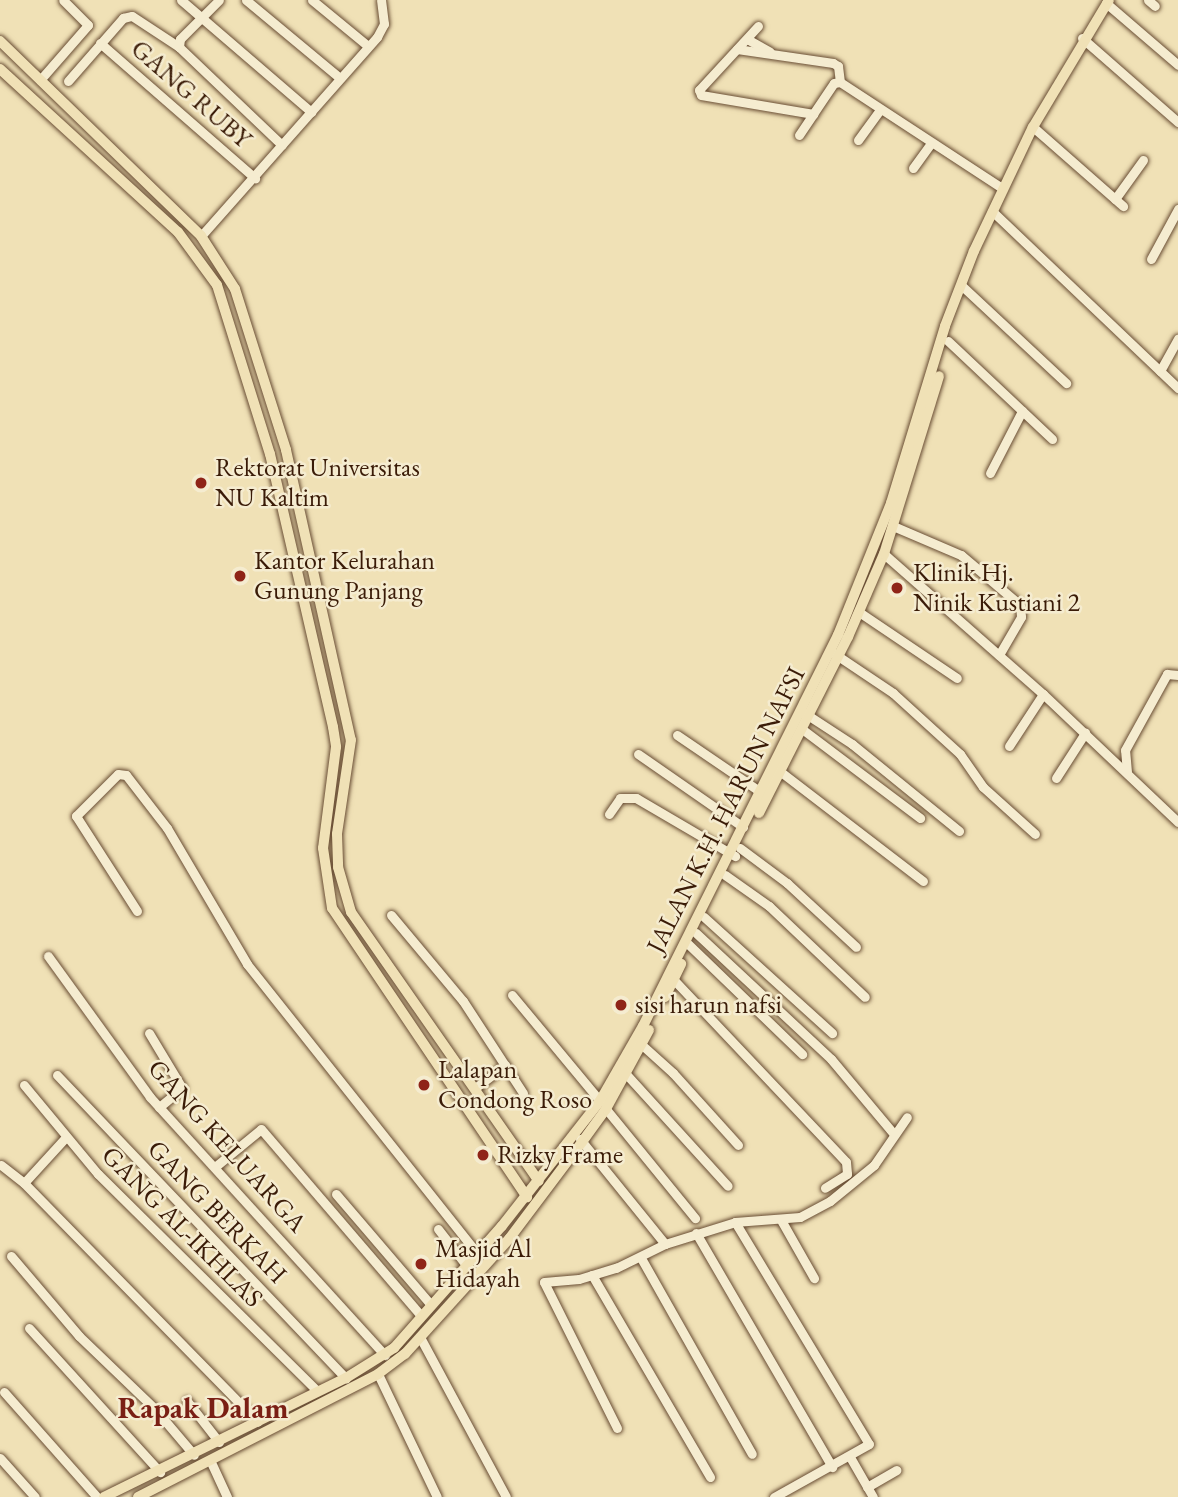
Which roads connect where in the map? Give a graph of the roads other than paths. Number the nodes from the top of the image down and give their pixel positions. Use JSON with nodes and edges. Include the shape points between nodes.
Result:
{"nodes":[{"id":1,"x":63,"y":0,"type":"edge"},
{"id":2,"x":181,"y":0,"type":"edge"},
{"id":3,"x":219,"y":0,"type":"edge"},
{"id":4,"x":246,"y":0,"type":"edge"},
{"id":5,"x":312,"y":0,"type":"edge"},
{"id":6,"x":373,"y":0,"type":"edge"},
{"id":7,"x":1107,"y":1,"type":"edge"},
{"id":8,"x":382,"y":4,"type":"edge"},
{"id":9,"x":200,"y":18,"type":"junction"},
{"id":10,"x":758,"y":26,"type":"dead end"},
{"id":11,"x":1082,"y":38,"type":"junction"},
{"id":12,"x":747,"y":39,"type":"junction"},
{"id":13,"x":0,"y":41,"type":"edge"},
{"id":14,"x":100,"y":43,"type":"junction"},
{"id":15,"x":368,"y":46,"type":"junction"},
{"id":16,"x":179,"y":47,"type":"junction"},
{"id":17,"x":737,"y":50,"type":"junction"},
{"id":18,"x":775,"y":55,"type":"junction"},
{"id":19,"x":1178,"y":65,"type":"edge"},
{"id":20,"x":0,"y":69,"type":"edge"},
{"id":21,"x":340,"y":78,"type":"junction"},
{"id":22,"x":40,"y":80,"type":"junction"},
{"id":23,"x":68,"y":81,"type":"dead end"},
{"id":24,"x":840,"y":82,"type":"junction"},
{"id":25,"x":880,"y":110,"type":"junction"},
{"id":26,"x":311,"y":112,"type":"junction"},
{"id":27,"x":813,"y":114,"type":"junction"},
{"id":28,"x":1178,"y":122,"type":"edge"},
{"id":29,"x":1033,"y":127,"type":"junction"},
{"id":30,"x":799,"y":135,"type":"dead end"},
{"id":31,"x":858,"y":140,"type":"dead end"},
{"id":32,"x":931,"y":143,"type":"junction"},
{"id":33,"x":282,"y":145,"type":"junction"},
{"id":34,"x":1143,"y":160,"type":"dead end"},
{"id":35,"x":913,"y":169,"type":"dead end"},
{"id":36,"x":255,"y":178,"type":"junction"},
{"id":37,"x":1002,"y":188,"type":"junction"},
{"id":38,"x":1115,"y":198,"type":"junction"},
{"id":39,"x":1124,"y":206,"type":"dead end"},
{"id":40,"x":1178,"y":209,"type":"edge"},
{"id":41,"x":992,"y":211,"type":"junction"},
{"id":42,"x":201,"y":236,"type":"junction"},
{"id":43,"x":1152,"y":259,"type":"dead end"},
{"id":44,"x":961,"y":285,"type":"junction"},
{"id":45,"x":951,"y":316,"type":"junction"},
{"id":46,"x":1178,"y":339,"type":"edge"},
{"id":47,"x":948,"y":341,"type":"junction"},
{"id":48,"x":1160,"y":371,"type":"junction"},
{"id":49,"x":1066,"y":383,"type":"dead end"},
{"id":50,"x":1178,"y":388,"type":"edge"},
{"id":51,"x":1022,"y":411,"type":"junction"},
{"id":52,"x":1052,"y":439,"type":"dead end"},
{"id":53,"x":286,"y":450,"type":"junction"},
{"id":54,"x":270,"y":454,"type":"junction"},
{"id":55,"x":990,"y":474,"type":"dead end"},
{"id":56,"x":895,"y":505,"type":"junction"},
{"id":57,"x":893,"y":526,"type":"junction"},
{"id":58,"x":884,"y":554,"type":"junction"},
{"id":59,"x":859,"y":612,"type":"junction"},
{"id":60,"x":835,"y":654,"type":"junction"},
{"id":61,"x":999,"y":655,"type":"junction"},
{"id":62,"x":1178,"y":675,"type":"edge"},
{"id":63,"x":957,"y":678,"type":"dead end"},
{"id":64,"x":1043,"y":694,"type":"junction"},
{"id":65,"x":805,"y":713,"type":"junction"},
{"id":66,"x":802,"y":729,"type":"junction"},
{"id":67,"x":1085,"y":733,"type":"junction"},
{"id":68,"x":677,"y":735,"type":"dead end"},
{"id":69,"x":1009,"y":746,"type":"dead end"},
{"id":70,"x":638,"y":754,"type":"dead end"},
{"id":71,"x":777,"y":769,"type":"junction"},
{"id":72,"x":1127,"y":773,"type":"junction"},
{"id":73,"x":1056,"y":778,"type":"dead end"},
{"id":74,"x":764,"y":795,"type":"junction"},
{"id":75,"x":609,"y":814,"type":"dead end"},
{"id":76,"x":920,"y":818,"type":"dead end"},
{"id":77,"x":1178,"y":822,"type":"edge"},
{"id":78,"x":743,"y":827,"type":"junction"},
{"id":79,"x":959,"y":831,"type":"dead end"},
{"id":80,"x":1035,"y":834,"type":"dead end"},
{"id":81,"x":735,"y":852,"type":"junction"},
{"id":82,"x":725,"y":875,"type":"junction"},
{"id":83,"x":923,"y":881,"type":"dead end"},
{"id":84,"x":137,"y":911,"type":"dead end"},
{"id":85,"x":391,"y":915,"type":"dead end"},
{"id":86,"x":704,"y":916,"type":"junction"},
{"id":87,"x":696,"y":933,"type":"junction"},
{"id":88,"x":688,"y":943,"type":"junction"},
{"id":89,"x":856,"y":947,"type":"dead end"},
{"id":90,"x":48,"y":956,"type":"dead end"},
{"id":91,"x":674,"y":979,"type":"junction"},
{"id":92,"x":512,"y":995,"type":"dead end"},
{"id":93,"x":865,"y":997,"type":"dead end"},
{"id":94,"x":149,"y":1033,"type":"dead end"},
{"id":95,"x":832,"y":1033,"type":"dead end"},
{"id":96,"x":642,"y":1045,"type":"junction"},
{"id":97,"x":802,"y":1054,"type":"dead end"},
{"id":98,"x":505,"y":1065,"type":"junction"},
{"id":99,"x":626,"y":1074,"type":"junction"},
{"id":100,"x":57,"y":1075,"type":"dead end"},
{"id":101,"x":24,"y":1085,"type":"dead end"},
{"id":102,"x":475,"y":1088,"type":"junction"},
{"id":103,"x":523,"y":1093,"type":"dead end"},
{"id":104,"x":603,"y":1105,"type":"junction"},
{"id":105,"x":159,"y":1107,"type":"junction"},
{"id":106,"x":907,"y":1117,"type":"dead end"},
{"id":107,"x":893,"y":1133,"type":"junction"},
{"id":108,"x":66,"y":1137,"type":"junction"},
{"id":109,"x":579,"y":1137,"type":"junction"},
{"id":110,"x":738,"y":1145,"type":"dead end"},
{"id":111,"x":1,"y":1165,"type":"edge"},
{"id":112,"x":216,"y":1166,"type":"junction"},
{"id":113,"x":536,"y":1178,"type":"junction"},
{"id":114,"x":24,"y":1183,"type":"junction"},
{"id":115,"x":728,"y":1186,"type":"dead end"},
{"id":116,"x":825,"y":1188,"type":"dead end"},
{"id":117,"x":544,"y":1189,"type":"junction"},
{"id":118,"x":525,"y":1193,"type":"junction"},
{"id":119,"x":336,"y":1194,"type":"dead end"},
{"id":120,"x":533,"y":1205,"type":"junction"},
{"id":121,"x":695,"y":1218,"type":"dead end"},
{"id":122,"x":781,"y":1220,"type":"junction"},
{"id":123,"x":736,"y":1222,"type":"junction"},
{"id":124,"x":438,"y":1229,"type":"dead end"},
{"id":125,"x":696,"y":1233,"type":"junction"},
{"id":126,"x":663,"y":1241,"type":"junction"},
{"id":127,"x":478,"y":1254,"type":"junction"},
{"id":128,"x":11,"y":1256,"type":"dead end"},
{"id":129,"x":641,"y":1258,"type":"junction"},
{"id":130,"x":466,"y":1265,"type":"junction"},
{"id":131,"x":592,"y":1275,"type":"junction"},
{"id":132,"x":814,"y":1278,"type":"dead end"},
{"id":133,"x":431,"y":1305,"type":"junction"},
{"id":134,"x":421,"y":1316,"type":"junction"},
{"id":135,"x":29,"y":1328,"type":"dead end"},
{"id":136,"x":421,"y":1339,"type":"junction"},
{"id":137,"x":385,"y":1355,"type":"junction"},
{"id":138,"x":377,"y":1374,"type":"junction"},
{"id":139,"x":346,"y":1378,"type":"junction"},
{"id":140,"x":317,"y":1391,"type":"junction"},
{"id":141,"x":4,"y":1392,"type":"dead end"},
{"id":142,"x":187,"y":1401,"type":"dead end"},
{"id":143,"x":258,"y":1422,"type":"junction"},
{"id":144,"x":617,"y":1428,"type":"dead end"},
{"id":145,"x":219,"y":1442,"type":"junction"},
{"id":146,"x":752,"y":1454,"type":"dead end"},
{"id":147,"x":190,"y":1457,"type":"junction"},
{"id":148,"x":850,"y":1457,"type":"junction"},
{"id":149,"x":0,"y":1458,"type":"edge"},
{"id":150,"x":210,"y":1460,"type":"junction"},
{"id":151,"x":832,"y":1467,"type":"junction"},
{"id":152,"x":897,"y":1470,"type":"dead end"},
{"id":153,"x":191,"y":1471,"type":"junction"},
{"id":154,"x":160,"y":1472,"type":"junction"},
{"id":155,"x":710,"y":1477,"type":"dead end"},
{"id":156,"x":867,"y":1487,"type":"junction"},
{"id":157,"x":156,"y":1493,"type":"edge"},
{"id":158,"x":791,"y":1493,"type":"edge"},
{"id":159,"x":35,"y":1497,"type":"edge"},
{"id":160,"x":97,"y":1497,"type":"edge"},
{"id":161,"x":104,"y":1497,"type":"edge"},
{"id":162,"x":138,"y":1497,"type":"edge"},
{"id":163,"x":228,"y":1497,"type":"edge"},
{"id":164,"x":437,"y":1497,"type":"edge"},
{"id":165,"x":506,"y":1497,"type":"edge"},
{"id":166,"x":774,"y":1497,"type":"edge"},
{"id":167,"x":873,"y":1497,"type":"edge"}],
"edges":[{"from":1,"to":22,"type":"street","via":[[88,25]]},
{"from":2,"to":9,"type":"street"},
{"from":3,"to":9,"type":"street"},
{"from":4,"to":21,"type":"street"},
{"from":5,"to":15,"type":"street"},
{"from":6,"to":8,"type":"street"},
{"from":7,"to":11,"type":"main road","name":"JALAN K.H. HARUN NAFSI"},
{"from":7,"to":19,"type":"street"},
{"from":8,"to":15,"type":"street","via":[[382,30]]},
{"from":9,"to":16,"type":"street"},
{"from":9,"to":26,"type":"street"},
{"from":10,"to":12,"type":"street"},
{"from":11,"to":28,"type":"street"},
{"from":11,"to":29,"type":"main road","name":"JALAN K.H. HARUN NAFSI"},
{"from":12,"to":17,"type":"street"},
{"from":12,"to":18,"type":"street"},
{"from":13,"to":22,"type":"main road"},
{"from":14,"to":16,"type":"street","via":[[127,15]]},
{"from":14,"to":23,"type":"street"},
{"from":14,"to":36,"type":"street","name":"GANG RUBY"},
{"from":15,"to":21,"type":"street"},
{"from":16,"to":33,"type":"street"},
{"from":17,"to":18,"type":"street"},
{"from":17,"to":27,"type":"street","via":[[699,90],[701,95]]},
{"from":18,"to":24,"type":"street","via":[[833,63],[838,66]]},
{"from":20,"to":54,"type":"main road","via":[[144,198],[204,261],[230,315]]},
{"from":21,"to":26,"type":"street"},
{"from":22,"to":42,"type":"main road"},
{"from":24,"to":25,"type":"street"},
{"from":24,"to":27,"type":"street","via":[[834,83]]},
{"from":25,"to":31,"type":"street"},
{"from":25,"to":32,"type":"street"},
{"from":26,"to":33,"type":"street"},
{"from":27,"to":30,"type":"street"},
{"from":29,"to":37,"type":"main road","name":"JALAN K.H. HARUN NAFSI"},
{"from":29,"to":38,"type":"street"},
{"from":32,"to":35,"type":"street"},
{"from":32,"to":37,"type":"street"},
{"from":33,"to":36,"type":"street"},
{"from":34,"to":38,"type":"street"},
{"from":36,"to":42,"type":"street"},
{"from":37,"to":41,"type":"main road","name":"JALAN K.H. HARUN NAFSI"},
{"from":38,"to":39,"type":"street"},
{"from":40,"to":43,"type":"street"},
{"from":41,"to":44,"type":"main road","name":"JALAN K.H. HARUN NAFSI"},
{"from":41,"to":48,"type":"street"},
{"from":42,"to":53,"type":"main road","via":[[248,320]]},
{"from":44,"to":45,"type":"main road","name":"JALAN K.H. HARUN NAFSI"},
{"from":44,"to":49,"type":"street"},
{"from":45,"to":47,"type":"main road","name":"JALAN K.H. HARUN NAFSI"},
{"from":45,"to":56,"type":"main road","name":"JALAN K.H. HARUN NAFSI"},
{"from":46,"to":48,"type":"street"},
{"from":47,"to":51,"type":"street"},
{"from":47,"to":56,"type":"main road","name":"JALAN K.H. HARUN NAFSI"},
{"from":48,"to":50,"type":"street"},
{"from":51,"to":52,"type":"street"},
{"from":51,"to":55,"type":"street"},
{"from":53,"to":54,"type":"main road"},
{"from":53,"to":102,"type":"main road","via":[[351,740],[337,834],[338,867],[361,931]]},
{"from":54,"to":118,"type":"main road","via":[[336,747],[323,848],[332,908]]},
{"from":56,"to":57,"type":"main road","name":"JALAN K.H. HARUN NAFSI"},
{"from":56,"to":60,"type":"main road","name":"JALAN K.H. HARUN NAFSI"},
{"from":57,"to":58,"type":"main road","name":"JALAN K.H. HARUN NAFSI"},
{"from":57,"to":61,"type":"street","via":[[961,555],[1020,605],[1021,617]]},
{"from":58,"to":59,"type":"main road","name":"JALAN K.H. HARUN NAFSI"},
{"from":58,"to":61,"type":"street"},
{"from":59,"to":60,"type":"main road","name":"JALAN K.H. HARUN NAFSI"},
{"from":59,"to":63,"type":"street"},
{"from":60,"to":65,"type":"main road","name":"JALAN K.H. HARUN NAFSI"},
{"from":60,"to":80,"type":"street","via":[[893,692],[960,754],[983,787]]},
{"from":61,"to":64,"type":"street"},
{"from":62,"to":72,"type":"street","via":[[1167,674],[1125,750]]},
{"from":64,"to":67,"type":"street"},
{"from":64,"to":69,"type":"street"},
{"from":65,"to":66,"type":"main road","name":"JALAN K.H. HARUN NAFSI"},
{"from":65,"to":71,"type":"main road","name":"JALAN K.H. HARUN NAFSI"},
{"from":65,"to":79,"type":"street"},
{"from":66,"to":71,"type":"main road","name":"JALAN K.H. HARUN NAFSI"},
{"from":66,"to":76,"type":"street"},
{"from":67,"to":72,"type":"street"},
{"from":67,"to":73,"type":"street"},
{"from":68,"to":74,"type":"street"},
{"from":70,"to":78,"type":"street"},
{"from":71,"to":74,"type":"main road","name":"JALAN K.H. HARUN NAFSI"},
{"from":71,"to":83,"type":"street"},
{"from":72,"to":77,"type":"street"},
{"from":74,"to":78,"type":"main road","name":"JALAN K.H. HARUN NAFSI"},
{"from":74,"to":81,"type":"main road","name":"JALAN K.H. HARUN NAFSI"},
{"from":75,"to":81,"type":"street","via":[[620,799],[636,798]]},
{"from":78,"to":81,"type":"main road","name":"JALAN K.H. HARUN NAFSI"},
{"from":81,"to":82,"type":"main road","name":"JALAN K.H. HARUN NAFSI"},
{"from":81,"to":88,"type":"main road","name":"JALAN K.H. HARUN NAFSI"},
{"from":81,"to":89,"type":"street","via":[[787,883]]},
{"from":82,"to":86,"type":"main road","name":"JALAN K.H. HARUN NAFSI"},
{"from":82,"to":93,"type":"street","via":[[769,906]]},
{"from":84,"to":127,"type":"street","via":[[76,816],[118,774],[125,775],[167,828],[247,964]]},
{"from":85,"to":98,"type":"street","via":[[463,1001]]},
{"from":86,"to":87,"type":"main road","name":"JALAN K.H. HARUN NAFSI"},
{"from":86,"to":95,"type":"street"},
{"from":87,"to":88,"type":"main road","name":"JALAN K.H. HARUN NAFSI"},
{"from":87,"to":107,"type":"street","via":[[831,1059]]},
{"from":88,"to":91,"type":"main road","name":"JALAN K.H. HARUN NAFSI"},
{"from":88,"to":97,"type":"street"},
{"from":88,"to":104,"type":"main road","name":"JALAN K.H. HARUN NAFSI"},
{"from":90,"to":105,"type":"street","name":"GANG KELUARGA"},
{"from":91,"to":96,"type":"main road","name":"JALAN K.H. HARUN NAFSI"},
{"from":91,"to":116,"type":"street","via":[[846,1162],[847,1174]]},
{"from":92,"to":104,"type":"street"},
{"from":94,"to":105,"type":"street","via":[[181,1088]]},
{"from":96,"to":99,"type":"main road","name":"JALAN K.H. HARUN NAFSI"},
{"from":96,"to":110,"type":"street"},
{"from":98,"to":102,"type":"street"},
{"from":98,"to":103,"type":"street"},
{"from":99,"to":104,"type":"main road","name":"JALAN K.H. HARUN NAFSI"},
{"from":99,"to":115,"type":"street"},
{"from":100,"to":139,"type":"street","name":"GANG BERKAH"},
{"from":101,"to":108,"type":"street","name":"GANG AL-IKHLAS"},
{"from":102,"to":113,"type":"main road"},
{"from":104,"to":109,"type":"main road","name":"JALAN K.H. HARUN NAFSI"},
{"from":104,"to":121,"type":"street"},
{"from":105,"to":112,"type":"street","name":"GANG KELUARGA"},
{"from":106,"to":107,"type":"street"},
{"from":107,"to":122,"type":"street","via":[[874,1165],[858,1180],[814,1210]]},
{"from":108,"to":114,"type":"street"},
{"from":108,"to":140,"type":"street","name":"GANG AL-IKHLAS"},
{"from":109,"to":113,"type":"main road","name":"JALAN K.H. HARUN NAFSI"},
{"from":109,"to":117,"type":"main road","name":"JALAN K.H. HARUN NAFSI"},
{"from":109,"to":126,"type":"street"},
{"from":111,"to":114,"type":"street"},
{"from":112,"to":134,"type":"street","via":[[261,1129]]},
{"from":112,"to":137,"type":"street","name":"GANG KELUARGA"},
{"from":113,"to":117,"type":"main road"},
{"from":113,"to":118,"type":"main road","name":"JALAN K.H. HARUN NAFSI"},
{"from":114,"to":143,"type":"street"},
{"from":117,"to":120,"type":"main road","name":"JALAN K.H. HARUN NAFSI"},
{"from":118,"to":120,"type":"main road"},
{"from":118,"to":127,"type":"main road","name":"JALAN K.H. HARUN NAFSI"},
{"from":119,"to":133,"type":"street"},
{"from":120,"to":136,"type":"main road","name":"JALAN K.H. HARUN NAFSI"},
{"from":122,"to":123,"type":"street"},
{"from":122,"to":132,"type":"street"},
{"from":123,"to":125,"type":"street"},
{"from":123,"to":148,"type":"street","via":[[869,1444]]},
{"from":124,"to":130,"type":"street"},
{"from":125,"to":126,"type":"street"},
{"from":125,"to":151,"type":"street"},
{"from":126,"to":129,"type":"street"},
{"from":127,"to":130,"type":"main road","name":"JALAN K.H. HARUN NAFSI"},
{"from":128,"to":147,"type":"street","via":[[79,1336],[155,1409]]},
{"from":129,"to":131,"type":"street"},
{"from":129,"to":146,"type":"street"},
{"from":130,"to":133,"type":"main road","name":"JALAN K.H. HARUN NAFSI"},
{"from":131,"to":144,"type":"street","via":[[548,1280],[542,1286]]},
{"from":131,"to":155,"type":"street"},
{"from":133,"to":134,"type":"main road","name":"JALAN K.H. HARUN NAFSI"},
{"from":134,"to":137,"type":"main road","name":"JALAN K.H. HARUN NAFSI"},
{"from":135,"to":154,"type":"street"},
{"from":136,"to":138,"type":"main road","name":"JALAN K.H. HARUN NAFSI"},
{"from":136,"to":165,"type":"street"},
{"from":137,"to":139,"type":"main road","name":"JALAN K.H. HARUN NAFSI"},
{"from":138,"to":150,"type":"main road","name":"JALAN K.H. HARUN NAFSI"},
{"from":138,"to":164,"type":"street"},
{"from":139,"to":140,"type":"main road","name":"JALAN K.H. HARUN NAFSI"},
{"from":140,"to":143,"type":"main road","name":"JALAN K.H. HARUN NAFSI"},
{"from":141,"to":160,"type":"street"},
{"from":142,"to":145,"type":"street"},
{"from":143,"to":145,"type":"main road","name":"JALAN K.H. HARUN NAFSI"},
{"from":145,"to":147,"type":"main road","name":"JALAN K.H. HARUN NAFSI"},
{"from":147,"to":153,"type":"main road"},
{"from":147,"to":154,"type":"main road","name":"JALAN K.H. HARUN NAFSI"},
{"from":148,"to":151,"type":"street"},
{"from":148,"to":156,"type":"street"},
{"from":149,"to":159,"type":"street"},
{"from":150,"to":153,"type":"main road","name":"JALAN K.H. HARUN NAFSI"},
{"from":150,"to":163,"type":"street"},
{"from":151,"to":158,"type":"street"},
{"from":152,"to":156,"type":"street"},
{"from":153,"to":157,"type":"main road","name":"JALAN K.H. HARUN NAFSI"},
{"from":154,"to":161,"type":"main road","name":"JALAN K.H. HARUN NAFSI"},
{"from":156,"to":167,"type":"street"},
{"from":157,"to":162,"type":"main road","name":"JALAN K.H. HARUN NAFSI"},
{"from":158,"to":166,"type":"street"}]}
